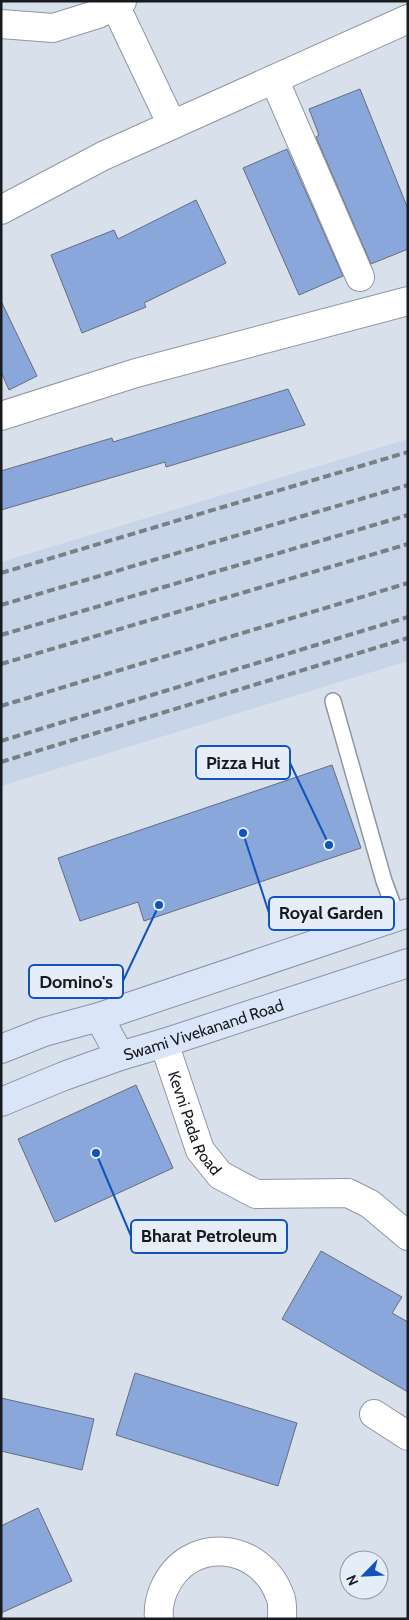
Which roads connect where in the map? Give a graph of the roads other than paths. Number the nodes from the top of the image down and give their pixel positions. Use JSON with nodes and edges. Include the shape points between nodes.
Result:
{"nodes":[{"id":1,"x":118,"y":3,"type":"edge"},
{"id":2,"x":408,"y":19,"type":"edge"},
{"id":3,"x":1,"y":24,"type":"edge"},
{"id":4,"x":274,"y":79,"type":"junction"},
{"id":5,"x":172,"y":125,"type":"junction"},
{"id":6,"x":1,"y":210,"type":"edge"},
{"id":7,"x":360,"y":277,"type":"dead end"},
{"id":8,"x":408,"y":301,"type":"edge"},
{"id":9,"x":1,"y":416,"type":"edge"},
{"id":10,"x":333,"y":701,"type":"dead end"},
{"id":11,"x":402,"y":915,"type":"edge"},
{"id":12,"x":408,"y":964,"type":"edge"},
{"id":13,"x":99,"y":1016,"type":"junction"},
{"id":14,"x":164,"y":1043,"type":"junction"},
{"id":15,"x":1,"y":1049,"type":"edge"},
{"id":16,"x":120,"y":1056,"type":"junction"},
{"id":17,"x":1,"y":1102,"type":"edge"},
{"id":18,"x":408,"y":1236,"type":"edge"},
{"id":19,"x":374,"y":1414,"type":"dead end"},
{"id":20,"x":408,"y":1436,"type":"edge"},
{"id":21,"x":159,"y":1619,"type":"edge"},
{"id":22,"x":282,"y":1619,"type":"edge"}],
"edges":[{"from":1,"to":3,"type":"street","via":[[98,14],[52,28]]},
{"from":1,"to":5,"type":"street"},
{"from":2,"to":4,"type":"street"},
{"from":4,"to":5,"type":"street"},
{"from":4,"to":7,"type":"street"},
{"from":5,"to":6,"type":"street","via":[[103,156]]},
{"from":8,"to":9,"type":"street","via":[[136,373]]},
{"from":10,"to":11,"type":"lane","via":[[384,881]]},
{"from":11,"to":13,"type":"main road"},
{"from":12,"to":14,"type":"main road","name":"Swami Vivekanand Road"},
{"from":13,"to":15,"type":"main road"},
{"from":13,"to":16,"type":"main road"},
{"from":14,"to":16,"type":"main road","name":"Swami Vivekanand Road"},
{"from":14,"to":18,"type":"street","name":"Kevni Pada Road","via":[[200,1150],[220,1175],[256,1194],[348,1193],[370,1204]]},
{"from":16,"to":17,"type":"main road","name":"Swami Vivekanand Road"},
{"from":19,"to":20,"type":"street"},
{"from":21,"to":22,"type":"street","via":[[160,1597],[168,1579],[198,1555],[218,1551],[237,1553],[256,1563],[272,1578],[281,1597]]}]}
